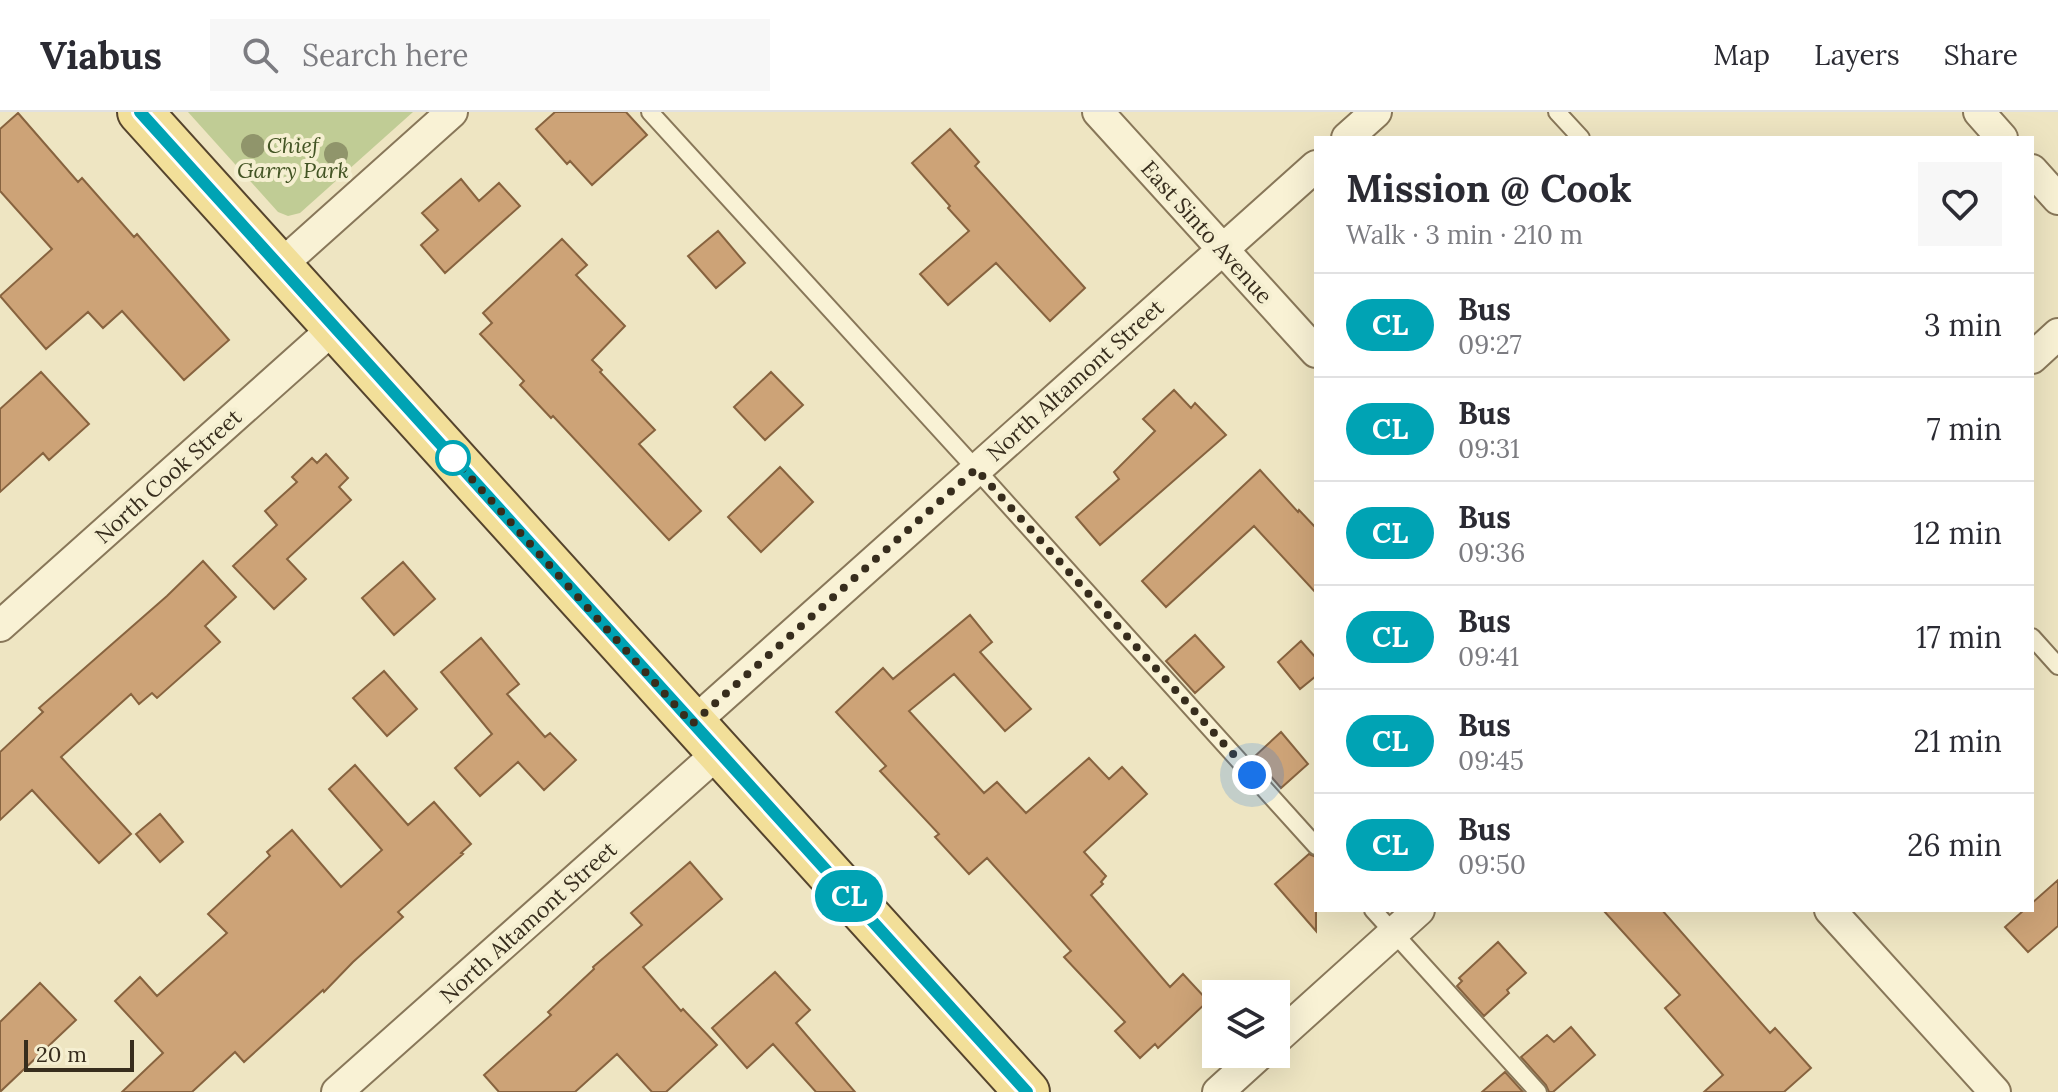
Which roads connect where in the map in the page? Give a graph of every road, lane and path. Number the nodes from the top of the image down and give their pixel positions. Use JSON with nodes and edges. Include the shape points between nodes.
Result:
{"nodes":[{"id":1,"x":140,"y":112,"type":"edge"},
{"id":2,"x":452,"y":112,"type":"edge"},
{"id":3,"x":650,"y":112,"type":"edge"},
{"id":4,"x":1098,"y":112,"type":"edge"},
{"id":5,"x":1376,"y":112,"type":"edge"},
{"id":6,"x":1557,"y":112,"type":"edge"},
{"id":7,"x":1979,"y":112,"type":"edge"},
{"id":8,"x":1349,"y":136,"type":"edge"},
{"id":9,"x":1579,"y":136,"type":"edge"},
{"id":10,"x":2000,"y":136,"type":"edge"},
{"id":11,"x":1314,"y":168,"type":"edge"},
{"id":12,"x":2034,"y":172,"type":"edge"},
{"id":13,"x":2058,"y":199,"type":"edge"},
{"id":14,"x":1221,"y":250,"type":"junction"},
{"id":15,"x":280,"y":266,"type":"junction"},
{"id":16,"x":335,"y":327,"type":"junction"},
{"id":17,"x":2058,"y":334,"type":"edge"},
{"id":18,"x":1314,"y":350,"type":"edge"},
{"id":19,"x":2034,"y":356,"type":"edge"},
{"id":20,"x":976,"y":469,"type":"junction"},
{"id":21,"x":0,"y":626,"type":"edge"},
{"id":22,"x":2034,"y":639,"type":"edge"},
{"id":23,"x":2058,"y":666,"type":"edge"},
{"id":24,"x":705,"y":738,"type":"junction"},
{"id":25,"x":1314,"y":844,"type":"edge"},
{"id":26,"x":1375,"y":912,"type":"edge"},
{"id":27,"x":1417,"y":912,"type":"edge"},
{"id":28,"x":1832,"y":912,"type":"edge"},
{"id":29,"x":1394,"y":933,"type":"junction"},
{"id":30,"x":1290,"y":1026,"type":"edge"},
{"id":31,"x":1245,"y":1068,"type":"edge"},
{"id":32,"x":337,"y":1092,"type":"edge"},
{"id":33,"x":1027,"y":1092,"type":"edge"},
{"id":34,"x":1218,"y":1092,"type":"edge"},
{"id":35,"x":1538,"y":1092,"type":"edge"},
{"id":36,"x":1995,"y":1092,"type":"edge"}],
"edges":[{"from":1,"to":15,"type":"main road"},
{"from":2,"to":15,"type":"street"},
{"from":3,"to":20,"type":"lane"},
{"from":4,"to":14,"type":"street","name":"East Sinto Avenue"},
{"from":5,"to":8,"type":"street"},
{"from":6,"to":9,"type":"lane"},
{"from":7,"to":10,"type":"street"},
{"from":11,"to":14,"type":"street","name":"North Altamont Street"},
{"from":12,"to":13,"type":"street"},
{"from":14,"to":18,"type":"street","name":"East Sinto Avenue"},
{"from":14,"to":20,"type":"street","name":"North Altamont Street"},
{"from":15,"to":16,"type":"main road"},
{"from":16,"to":21,"type":"street","name":"North Cook Street"},
{"from":16,"to":24,"type":"main road"},
{"from":17,"to":19,"type":"street"},
{"from":20,"to":24,"type":"street","name":"North Altamont Street"},
{"from":20,"to":25,"type":"lane"},
{"from":22,"to":23,"type":"lane"},
{"from":24,"to":32,"type":"street","name":"North Altamont Street"},
{"from":24,"to":33,"type":"main road"},
{"from":26,"to":29,"type":"lane"},
{"from":27,"to":29,"type":"street"},
{"from":28,"to":36,"type":"street"},
{"from":29,"to":30,"type":"street"},
{"from":29,"to":35,"type":"lane"},
{"from":31,"to":34,"type":"street"}]}
